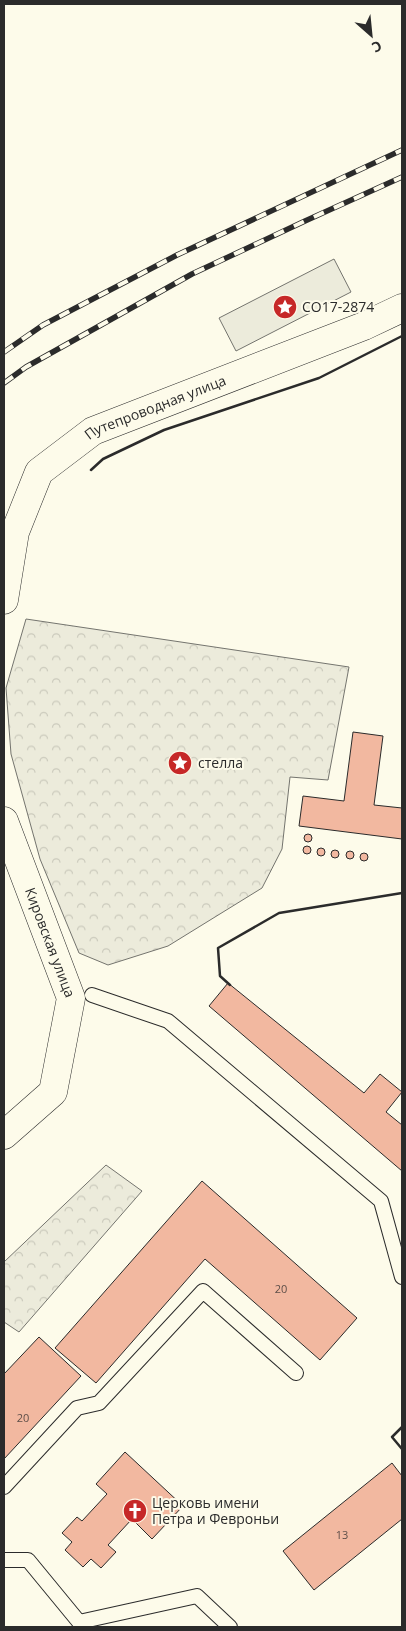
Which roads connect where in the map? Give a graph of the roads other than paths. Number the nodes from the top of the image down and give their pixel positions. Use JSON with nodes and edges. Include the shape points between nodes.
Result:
{"nodes":[{"id":1,"x":402,"y":308,"type":"edge"},
{"id":2,"x":4,"y":600,"type":"edge"},
{"id":3,"x":4,"y":821,"type":"edge"},
{"id":4,"x":92,"y":995,"type":"dead end"},
{"id":5,"x":4,"y":1135,"type":"edge"},
{"id":6,"x":402,"y":1277,"type":"edge"},
{"id":7,"x":296,"y":1373,"type":"dead end"},
{"id":8,"x":4,"y":1487,"type":"edge"},
{"id":9,"x":4,"y":1560,"type":"edge"},
{"id":10,"x":79,"y":1624,"type":"edge"},
{"id":11,"x":230,"y":1627,"type":"edge"}],
"edges":[{"from":1,"to":2,"type":"main road","name":"Путепроводная улица","via":[[364,326],[93,431],[39,472],[15,532]]},
{"from":3,"to":5,"type":"main road","name":"Кировская улица","via":[[71,998],[52,1092]]},
{"from":4,"to":6,"type":"lane","via":[[168,1021],[381,1202]]},
{"from":7,"to":8,"type":"lane","via":[[203,1292],[98,1403],[77,1408]]},
{"from":9,"to":10,"type":"lane","via":[[28,1560]]},
{"from":10,"to":11,"type":"lane","via":[[197,1596]]}]}
